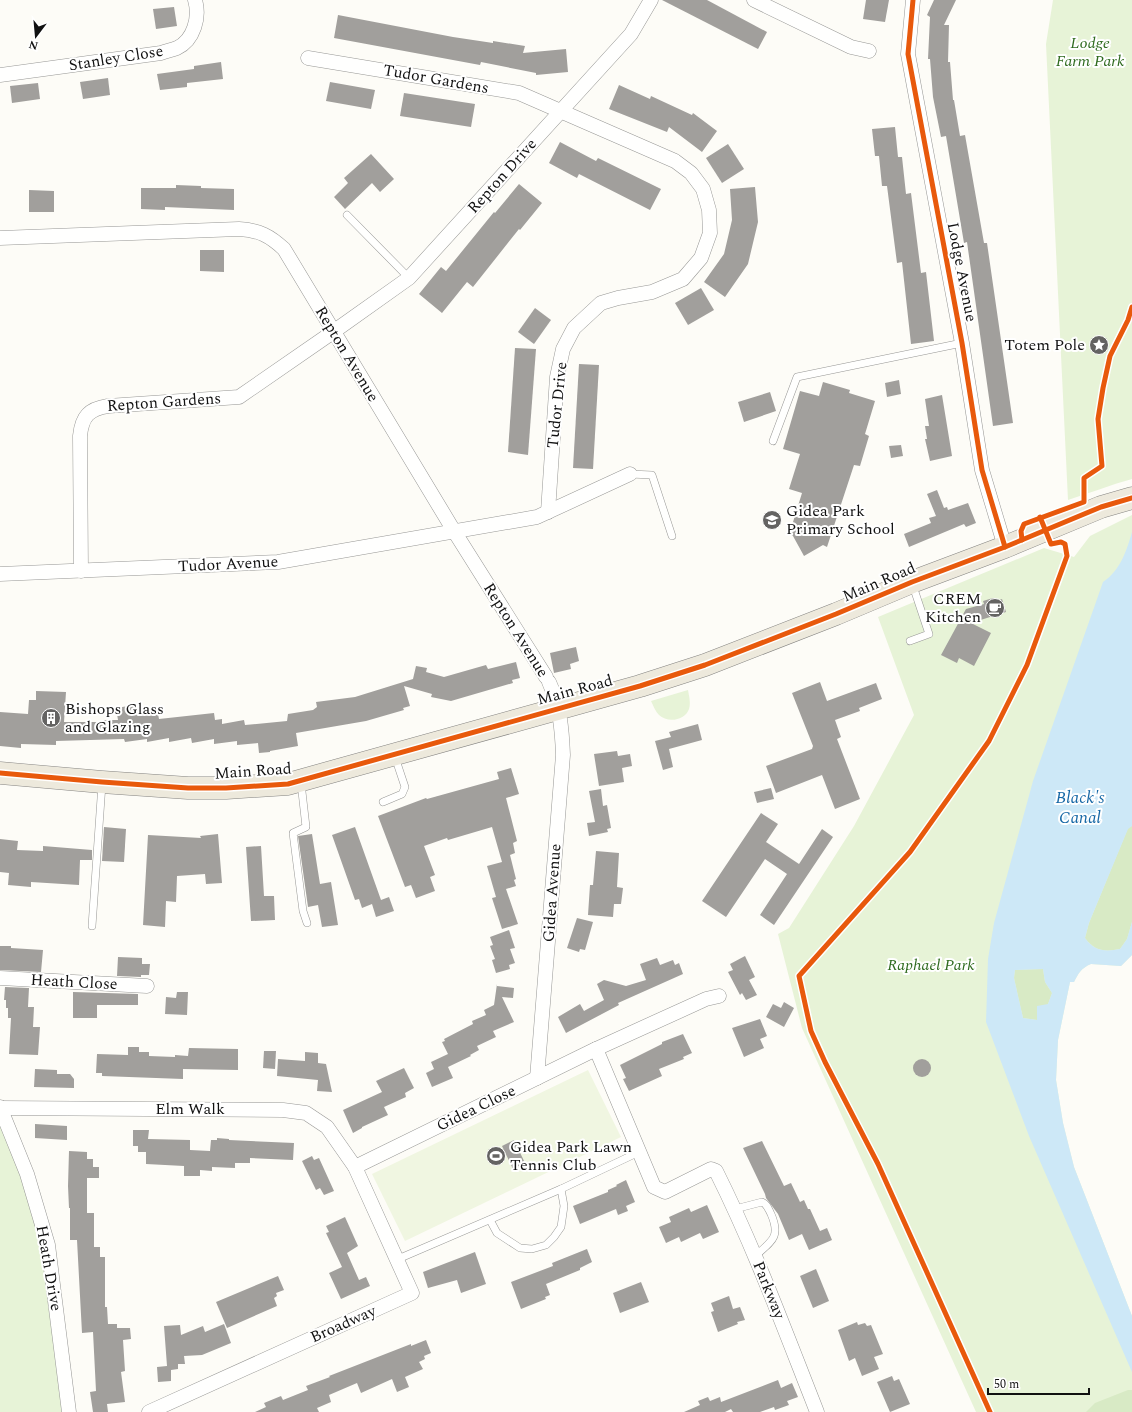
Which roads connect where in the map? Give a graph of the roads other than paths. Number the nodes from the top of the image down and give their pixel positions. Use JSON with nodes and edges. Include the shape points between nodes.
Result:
{"nodes":[{"id":1,"x":195,"y":0,"type":"edge"},
{"id":2,"x":651,"y":0,"type":"edge"},
{"id":3,"x":754,"y":0,"type":"edge"},
{"id":4,"x":913,"y":0,"type":"edge"},
{"id":5,"x":869,"y":51,"type":"dead end"},
{"id":6,"x":308,"y":58,"type":"dead end"},
{"id":7,"x":0,"y":75,"type":"edge"},
{"id":8,"x":560,"y":112,"type":"junction"},
{"id":9,"x":347,"y":215,"type":"dead end"},
{"id":10,"x":0,"y":238,"type":"edge"},
{"id":11,"x":409,"y":278,"type":"junction"},
{"id":12,"x":333,"y":332,"type":"junction"},
{"id":13,"x":962,"y":343,"type":"junction"},
{"id":14,"x":773,"y":441,"type":"dead end"},
{"id":15,"x":630,"y":474,"type":"joint"},
{"id":16,"x":1128,"y":499,"type":"edge"},
{"id":17,"x":548,"y":512,"type":"junction"},
{"id":18,"x":454,"y":531,"type":"junction"},
{"id":19,"x":672,"y":536,"type":"dead end"},
{"id":20,"x":1005,"y":547,"type":"junction"},
{"id":21,"x":81,"y":571,"type":"junction"},
{"id":22,"x":0,"y":574,"type":"edge"},
{"id":23,"x":912,"y":582,"type":"junction"},
{"id":24,"x":910,"y":641,"type":"dead end"},
{"id":25,"x":559,"y":708,"type":"junction"},
{"id":26,"x":394,"y":754,"type":"junction"},
{"id":27,"x":0,"y":773,"type":"edge"},
{"id":28,"x":300,"y":781,"type":"junction"},
{"id":29,"x":102,"y":782,"type":"junction"},
{"id":30,"x":383,"y":802,"type":"dead end"},
{"id":31,"x":307,"y":923,"type":"dead end"},
{"id":32,"x":92,"y":926,"type":"dead end"},
{"id":33,"x":0,"y":978,"type":"edge"},
{"id":34,"x":147,"y":986,"type":"dead end"},
{"id":35,"x":719,"y":996,"type":"dead end"},
{"id":36,"x":596,"y":1049,"type":"junction"},
{"id":37,"x":537,"y":1078,"type":"junction"},
{"id":38,"x":0,"y":1108,"type":"edge"},
{"id":39,"x":639,"y":1152,"type":"junction"},
{"id":40,"x":355,"y":1167,"type":"junction"},
{"id":41,"x":561,"y":1190,"type":"junction"},
{"id":42,"x":735,"y":1209,"type":"junction"},
{"id":43,"x":490,"y":1220,"type":"junction"},
{"id":44,"x":755,"y":1256,"type":"junction"},
{"id":45,"x":398,"y":1259,"type":"junction"},
{"id":46,"x":68,"y":1412,"type":"edge"},
{"id":47,"x":148,"y":1412,"type":"edge"},
{"id":48,"x":817,"y":1412,"type":"edge"}],
"edges":[{"from":1,"to":7,"type":"street","name":"Stanley Close","via":[[197,20],[190,37],[178,48],[161,53]]},
{"from":2,"to":8,"type":"street","name":"Repton Drive","via":[[632,34]]},
{"from":3,"to":5,"type":"street","via":[[845,44]]},
{"from":4,"to":13,"type":"street","name":"Lodge Avenue","via":[[908,54]]},
{"from":6,"to":8,"type":"street","name":"Tudor Gardens","via":[[519,93]]},
{"from":8,"to":11,"type":"street","name":"Repton Drive"},
{"from":8,"to":17,"type":"street","name":"Tudor Drive","via":[[668,158],[691,173],[703,189],[709,210],[710,233],[701,258],[684,279],[652,292],[601,303],[574,328],[563,349],[557,377]]},
{"from":9,"to":11,"type":"lane"},
{"from":10,"to":12,"type":"street","name":"Repton Avenue","via":[[240,229],[262,233],[284,249]]},
{"from":11,"to":12,"type":"street","name":"Repton Drive"},
{"from":12,"to":18,"type":"street","name":"Repton Avenue"},
{"from":12,"to":21,"type":"street","name":"Repton Gardens","via":[[239,397],[108,406],[96,408],[86,416],[81,423],[80,436]]},
{"from":13,"to":14,"type":"lane","via":[[797,377]]},
{"from":13,"to":20,"type":"street","name":"Lodge Avenue","via":[[982,470]]},
{"from":15,"to":17,"type":"street","name":"Tudor Avenue"},
{"from":15,"to":19,"type":"lane","via":[[652,475]]},
{"from":16,"to":20,"type":"main road","name":"Main Road","via":[[1101,507]]},
{"from":17,"to":18,"type":"street","name":"Tudor Avenue","via":[[517,522]]},
{"from":18,"to":21,"type":"street","name":"Tudor Avenue","via":[[278,562]]},
{"from":18,"to":25,"type":"street","name":"Repton Avenue","via":[[547,680]]},
{"from":20,"to":23,"type":"main road","name":"Main Road"},
{"from":21,"to":22,"type":"street","name":"Tudor Avenue"},
{"from":23,"to":24,"type":"lane","via":[[929,634]]},
{"from":23,"to":25,"type":"main road","name":"Main Road","via":[[746,650],[640,686]]},
{"from":25,"to":26,"type":"main road","name":"Main Road"},
{"from":25,"to":37,"type":"street","name":"Gidea Avenue","via":[[563,755]]},
{"from":26,"to":28,"type":"main road","name":"Main Road"},
{"from":26,"to":30,"type":"lane","via":[[405,787],[402,794]]},
{"from":27,"to":29,"type":"main road","name":"Main Road"},
{"from":28,"to":29,"type":"main road","name":"Main Road","via":[[226,788]]},
{"from":28,"to":31,"type":"lane","via":[[306,827],[293,833],[303,912]]},
{"from":29,"to":32,"type":"lane"},
{"from":33,"to":34,"type":"street","name":"Heath Close"},
{"from":35,"to":36,"type":"street","name":"Gidea Close"},
{"from":36,"to":37,"type":"street","name":"Gidea Close"},
{"from":36,"to":39,"type":"street"},
{"from":37,"to":40,"type":"street","name":"Gidea Close"},
{"from":38,"to":40,"type":"street","name":"Elm Walk","via":[[283,1110],[306,1113],[327,1127]]},
{"from":38,"to":46,"type":"street","name":"Heath Drive","via":[[27,1174],[48,1245]]},
{"from":39,"to":41,"type":"lane"},
{"from":39,"to":42,"type":"street","name":"Parkway","via":[[654,1186],[665,1192],[711,1169],[716,1171]]},
{"from":40,"to":45,"type":"street","name":"Broadway"},
{"from":41,"to":43,"type":"lane"},
{"from":41,"to":43,"type":"lane","via":[[564,1206],[561,1227],[546,1245],[532,1249],[520,1248],[497,1233]]},
{"from":42,"to":44,"type":"street","name":"Parkway"},
{"from":42,"to":44,"type":"lane","via":[[762,1202],[766,1204],[774,1220],[774,1237]]},
{"from":43,"to":45,"type":"lane"},
{"from":44,"to":48,"type":"street","name":"Parkway"},
{"from":45,"to":47,"type":"street","name":"Broadway","via":[[412,1294]]}]}
